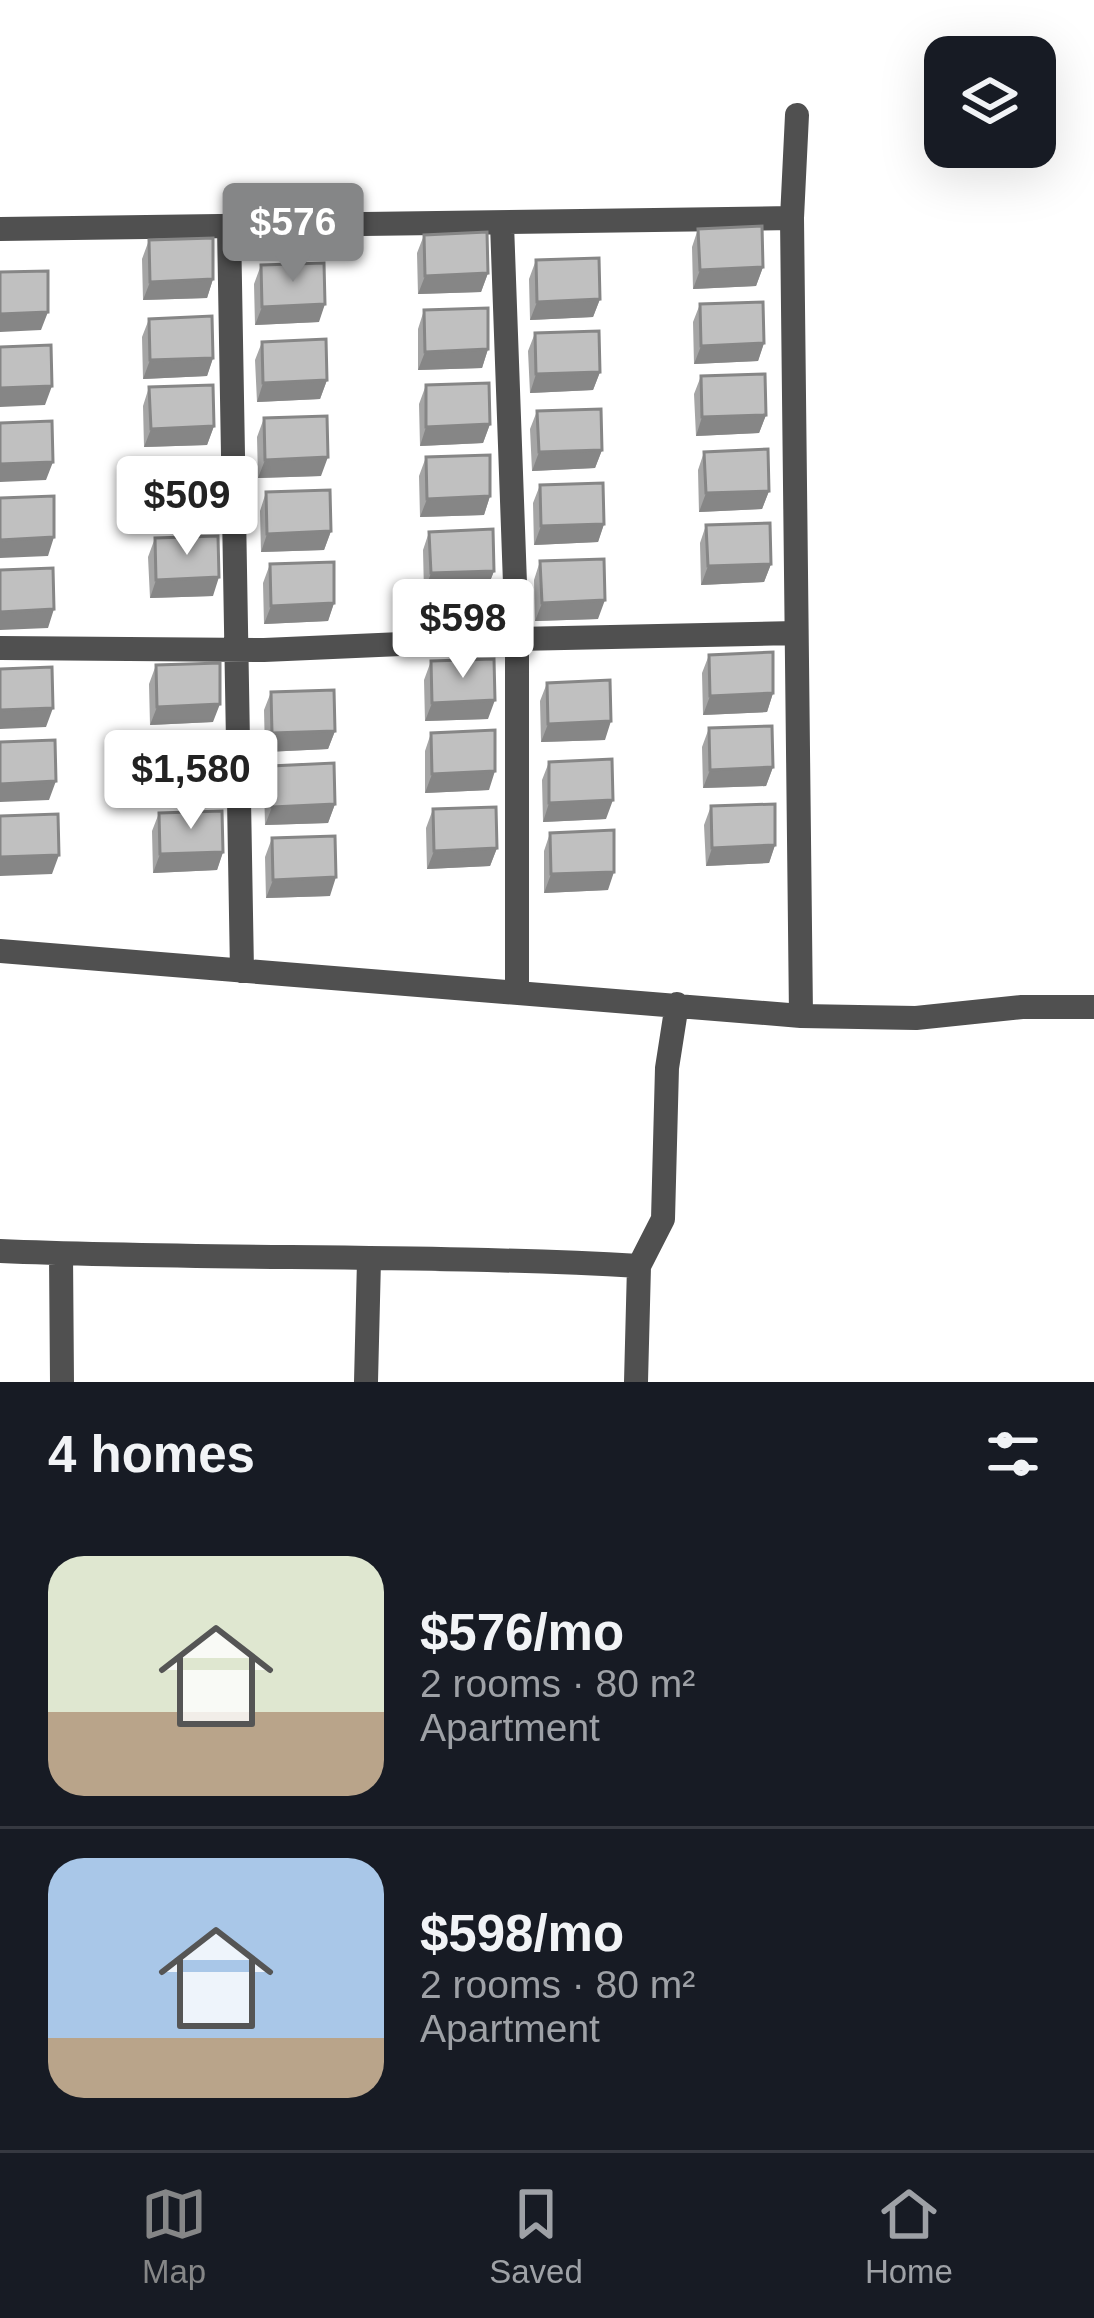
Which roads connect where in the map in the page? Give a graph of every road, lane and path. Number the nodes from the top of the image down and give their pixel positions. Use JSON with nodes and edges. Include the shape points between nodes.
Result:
{"nodes":[{"id":1,"x":797,"y":115,"type":"dead end"},
{"id":2,"x":792,"y":218,"type":"junction"},
{"id":3,"x":502,"y":224,"type":"junction"},
{"id":4,"x":229,"y":226,"type":"junction"},
{"id":5,"x":0,"y":229,"type":"edge"},
{"id":6,"x":796,"y":632,"type":"junction"},
{"id":7,"x":518,"y":639,"type":"junction"},
{"id":8,"x":0,"y":648,"type":"edge"},
{"id":9,"x":236,"y":650,"type":"junction"},
{"id":10,"x":0,"y":951,"type":"edge"},
{"id":11,"x":242,"y":971,"type":"junction"},
{"id":12,"x":517,"y":993,"type":"junction"},
{"id":13,"x":677,"y":1004,"type":"junction"},
{"id":14,"x":1094,"y":1007,"type":"edge"},
{"id":15,"x":801,"y":1016,"type":"junction"},
{"id":16,"x":0,"y":1251,"type":"edge"},
{"id":17,"x":62,"y":1254,"type":"junction"},
{"id":18,"x":370,"y":1259,"type":"junction"},
{"id":19,"x":639,"y":1266,"type":"junction"},
{"id":20,"x":62,"y":1382,"type":"edge"},
{"id":21,"x":366,"y":1382,"type":"edge"},
{"id":22,"x":636,"y":1382,"type":"edge"}],
"edges":[{"from":1,"to":2,"type":"street"},
{"from":2,"to":3,"type":"street"},
{"from":2,"to":6,"type":"street"},
{"from":3,"to":4,"type":"street"},
{"from":3,"to":7,"type":"street"},
{"from":4,"to":5,"type":"street"},
{"from":4,"to":9,"type":"street"},
{"from":6,"to":7,"type":"street"},
{"from":6,"to":15,"type":"street"},
{"from":7,"to":9,"type":"street"},
{"from":7,"to":12,"type":"street"},
{"from":8,"to":9,"type":"street"},
{"from":9,"to":11,"type":"street"},
{"from":10,"to":11,"type":"street"},
{"from":11,"to":12,"type":"street"},
{"from":12,"to":13,"type":"street"},
{"from":13,"to":15,"type":"street"},
{"from":13,"to":19,"type":"street","via":[[663,1219]]},
{"from":14,"to":15,"type":"street"},
{"from":16,"to":17,"type":"street"},
{"from":17,"to":18,"type":"street"},
{"from":17,"to":20,"type":"street"},
{"from":18,"to":19,"type":"street"},
{"from":18,"to":21,"type":"street"},
{"from":19,"to":22,"type":"street"}]}
